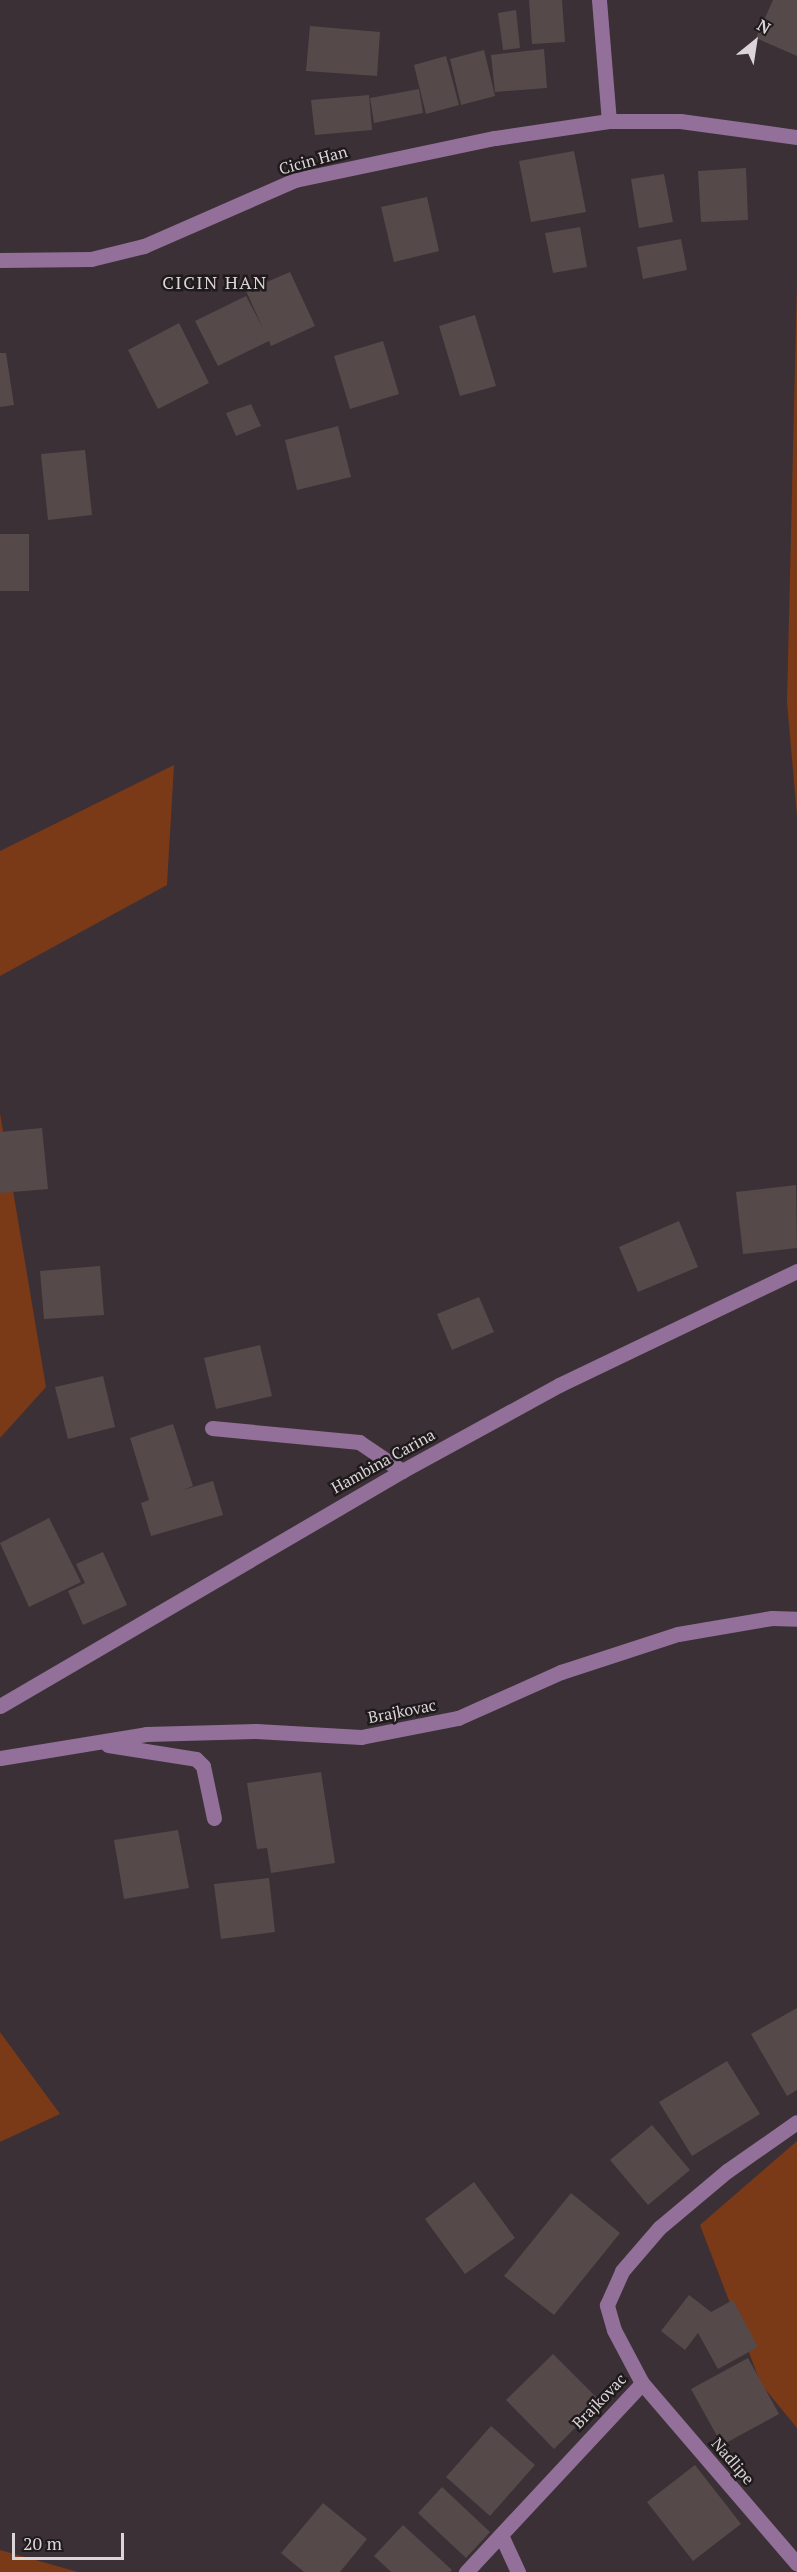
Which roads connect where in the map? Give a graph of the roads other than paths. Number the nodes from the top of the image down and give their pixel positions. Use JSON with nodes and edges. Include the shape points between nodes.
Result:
{"nodes":[{"id":1,"x":599,"y":0,"type":"edge"},
{"id":2,"x":609,"y":122,"type":"junction"},
{"id":3,"x":797,"y":137,"type":"edge"},
{"id":4,"x":0,"y":260,"type":"edge"},
{"id":5,"x":797,"y":1271,"type":"edge"},
{"id":6,"x":212,"y":1428,"type":"dead end"},
{"id":7,"x":402,"y":1471,"type":"junction"},
{"id":8,"x":797,"y":1619,"type":"edge"},
{"id":9,"x":0,"y":1706,"type":"edge"},
{"id":10,"x":87,"y":1743,"type":"junction"},
{"id":11,"x":0,"y":1758,"type":"edge"},
{"id":12,"x":214,"y":1818,"type":"dead end"},
{"id":13,"x":797,"y":2122,"type":"edge"},
{"id":14,"x":642,"y":2383,"type":"junction"},
{"id":15,"x":501,"y":2535,"type":"junction"},
{"id":16,"x":797,"y":2564,"type":"edge"},
{"id":17,"x":466,"y":2572,"type":"edge"},
{"id":18,"x":518,"y":2572,"type":"edge"}],
"edges":[{"from":1,"to":2,"type":"street"},
{"from":2,"to":3,"type":"street","name":"Cicin Han","via":[[680,121]]},
{"from":2,"to":4,"type":"street","name":"Cicin Han","via":[[495,138],[295,180],[144,246],[91,259]]},
{"from":5,"to":7,"type":"street","name":"Hambina Carina","via":[[559,1385]]},
{"from":6,"to":7,"type":"street","via":[[359,1442]]},
{"from":7,"to":9,"type":"street","name":"Hambina Carina"},
{"from":8,"to":10,"type":"street","name":"Brajkovac","via":[[772,1618],[678,1634],[561,1672],[458,1718],[361,1737],[256,1731],[146,1734]]},
{"from":10,"to":11,"type":"street","name":"Brajkovac"},
{"from":10,"to":12,"type":"street","via":[[196,1759],[203,1766]]},
{"from":13,"to":14,"type":"street","name":"Brajkovac","via":[[727,2171],[659,2228],[622,2271],[608,2305],[614,2330]]},
{"from":14,"to":15,"type":"street","name":"Brajkovac"},
{"from":14,"to":16,"type":"street","name":"Nadlipe"},
{"from":15,"to":17,"type":"street","name":"Brajkovac"},
{"from":15,"to":18,"type":"street"}]}
